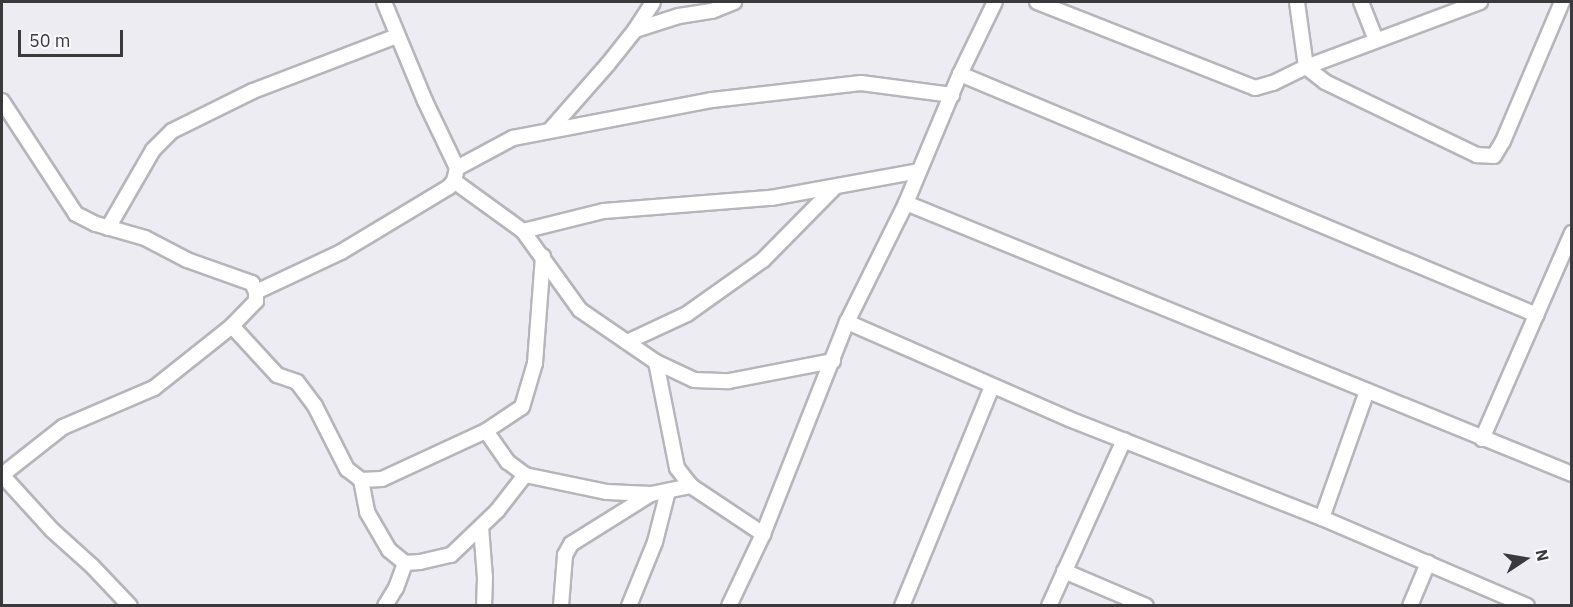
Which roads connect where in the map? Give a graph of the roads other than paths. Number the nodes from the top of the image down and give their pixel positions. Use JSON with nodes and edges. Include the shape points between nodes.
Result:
{"nodes":[{"id":1,"x":384,"y":2,"type":"edge"},
{"id":2,"x":653,"y":2,"type":"edge"},
{"id":3,"x":734,"y":2,"type":"edge"},
{"id":4,"x":995,"y":2,"type":"edge"},
{"id":5,"x":1037,"y":2,"type":"edge"},
{"id":6,"x":1285,"y":2,"type":"edge"},
{"id":7,"x":1361,"y":2,"type":"edge"},
{"id":8,"x":1480,"y":2,"type":"edge"},
{"id":9,"x":1562,"y":2,"type":"edge"},
{"id":10,"x":1298,"y":4,"type":"edge"},
{"id":11,"x":635,"y":30,"type":"junction"},
{"id":12,"x":397,"y":36,"type":"junction"},
{"id":13,"x":1376,"y":40,"type":"junction"},
{"id":14,"x":1306,"y":67,"type":"junction"},
{"id":15,"x":960,"y":74,"type":"junction"},
{"id":16,"x":952,"y":95,"type":"junction"},
{"id":17,"x":2,"y":101,"type":"edge"},
{"id":18,"x":550,"y":130,"type":"junction"},
{"id":19,"x":919,"y":171,"type":"junction"},
{"id":20,"x":455,"y":175,"type":"junction"},
{"id":21,"x":833,"y":189,"type":"junction"},
{"id":22,"x":906,"y":203,"type":"junction"},
{"id":23,"x":108,"y":228,"type":"junction"},
{"id":24,"x":523,"y":231,"type":"junction"},
{"id":25,"x":1572,"y":233,"type":"edge"},
{"id":26,"x":543,"y":256,"type":"junction"},
{"id":27,"x":256,"y":292,"type":"junction"},
{"id":28,"x":1537,"y":315,"type":"junction"},
{"id":29,"x":848,"y":322,"type":"junction"},
{"id":30,"x":232,"y":326,"type":"junction"},
{"id":31,"x":627,"y":342,"type":"junction"},
{"id":32,"x":833,"y":361,"type":"junction"},
{"id":33,"x":656,"y":362,"type":"junction"},
{"id":34,"x":992,"y":387,"type":"junction"},
{"id":35,"x":1367,"y":391,"type":"junction"},
{"id":36,"x":486,"y":431,"type":"junction"},
{"id":37,"x":1482,"y":439,"type":"junction"},
{"id":38,"x":1124,"y":440,"type":"junction"},
{"id":39,"x":1572,"y":474,"type":"edge"},
{"id":40,"x":525,"y":475,"type":"junction"},
{"id":41,"x":361,"y":480,"type":"junction"},
{"id":42,"x":691,"y":486,"type":"junction"},
{"id":43,"x":668,"y":490,"type":"junction"},
{"id":44,"x":651,"y":494,"type":"junction"},
{"id":45,"x":1322,"y":518,"type":"junction"},
{"id":46,"x":481,"y":527,"type":"junction"},
{"id":47,"x":764,"y":534,"type":"junction"},
{"id":48,"x":405,"y":563,"type":"junction"},
{"id":49,"x":1428,"y":563,"type":"junction"},
{"id":50,"x":1064,"y":571,"type":"junction"},
{"id":51,"x":130,"y":606,"type":"edge"},
{"id":52,"x":385,"y":606,"type":"edge"},
{"id":53,"x":484,"y":606,"type":"edge"},
{"id":54,"x":561,"y":606,"type":"edge"},
{"id":55,"x":629,"y":606,"type":"edge"},
{"id":56,"x":729,"y":606,"type":"edge"},
{"id":57,"x":902,"y":606,"type":"edge"},
{"id":58,"x":1049,"y":606,"type":"edge"},
{"id":59,"x":1146,"y":606,"type":"edge"},
{"id":60,"x":1410,"y":606,"type":"edge"},
{"id":61,"x":1527,"y":606,"type":"edge"}],
"edges":[{"from":1,"to":12,"type":"street"},
{"from":2,"to":11,"type":"street"},
{"from":3,"to":11,"type":"street"},
{"from":4,"to":15,"type":"street"},
{"from":5,"to":14,"type":"street","via":[[1255,88],[1274,84]]},
{"from":6,"to":10,"type":"street"},
{"from":7,"to":13,"type":"street"},
{"from":8,"to":13,"type":"street"},
{"from":9,"to":14,"type":"street","via":[[1494,156],[1477,155],[1443,140],[1325,82]]},
{"from":10,"to":14,"type":"street"},
{"from":11,"to":18,"type":"street"},
{"from":12,"to":20,"type":"street"},
{"from":12,"to":23,"type":"street","via":[[253,91],[172,131],[153,150]]},
{"from":13,"to":14,"type":"street"},
{"from":15,"to":16,"type":"street"},
{"from":15,"to":28,"type":"street"},
{"from":16,"to":18,"type":"street","via":[[861,83],[712,99]]},
{"from":16,"to":19,"type":"street"},
{"from":17,"to":23,"type":"street","via":[[76,214]]},
{"from":18,"to":20,"type":"street","via":[[513,138]]},
{"from":19,"to":21,"type":"street"},
{"from":19,"to":22,"type":"street"},
{"from":20,"to":24,"type":"street"},
{"from":20,"to":27,"type":"street","via":[[449,187],[341,252]]},
{"from":21,"to":24,"type":"street","via":[[771,198],[604,211]]},
{"from":21,"to":31,"type":"street","via":[[763,260],[687,314]]},
{"from":22,"to":29,"type":"street"},
{"from":22,"to":35,"type":"street"},
{"from":23,"to":27,"type":"street","via":[[145,238],[187,260],[252,283]]},
{"from":24,"to":26,"type":"street"},
{"from":25,"to":28,"type":"street"},
{"from":26,"to":31,"type":"street","via":[[580,310]]},
{"from":26,"to":36,"type":"street","via":[[535,363],[522,407]]},
{"from":27,"to":30,"type":"street","via":[[256,301]]},
{"from":28,"to":37,"type":"street"},
{"from":29,"to":32,"type":"street"},
{"from":29,"to":34,"type":"street"},
{"from":30,"to":41,"type":"street","via":[[277,375],[297,382],[315,406],[347,469]]},
{"from":30,"to":51,"type":"street","via":[[154,388],[63,427],[2,475]]},
{"from":31,"to":33,"type":"street"},
{"from":32,"to":33,"type":"street","via":[[729,381],[694,380]]},
{"from":32,"to":47,"type":"street"},
{"from":33,"to":42,"type":"street","via":[[677,468]]},
{"from":34,"to":38,"type":"street"},
{"from":34,"to":57,"type":"street"},
{"from":35,"to":37,"type":"street"},
{"from":35,"to":45,"type":"street"},
{"from":36,"to":40,"type":"street","via":[[508,462]]},
{"from":36,"to":41,"type":"street","via":[[381,479]]},
{"from":37,"to":39,"type":"street"},
{"from":38,"to":45,"type":"street"},
{"from":38,"to":50,"type":"street"},
{"from":40,"to":44,"type":"street","via":[[607,492]]},
{"from":40,"to":46,"type":"street"},
{"from":41,"to":48,"type":"street","via":[[367,512],[377,531],[389,550]]},
{"from":42,"to":43,"type":"street"},
{"from":42,"to":47,"type":"street"},
{"from":43,"to":44,"type":"street"},
{"from":43,"to":55,"type":"street","via":[[655,542]]},
{"from":44,"to":54,"type":"street","via":[[571,544],[565,555]]},
{"from":45,"to":49,"type":"street"},
{"from":46,"to":48,"type":"street","via":[[451,555]]},
{"from":46,"to":53,"type":"street"},
{"from":47,"to":56,"type":"street"},
{"from":48,"to":52,"type":"street"},
{"from":49,"to":60,"type":"street"},
{"from":49,"to":61,"type":"street"},
{"from":50,"to":58,"type":"street"},
{"from":50,"to":59,"type":"street"}]}
